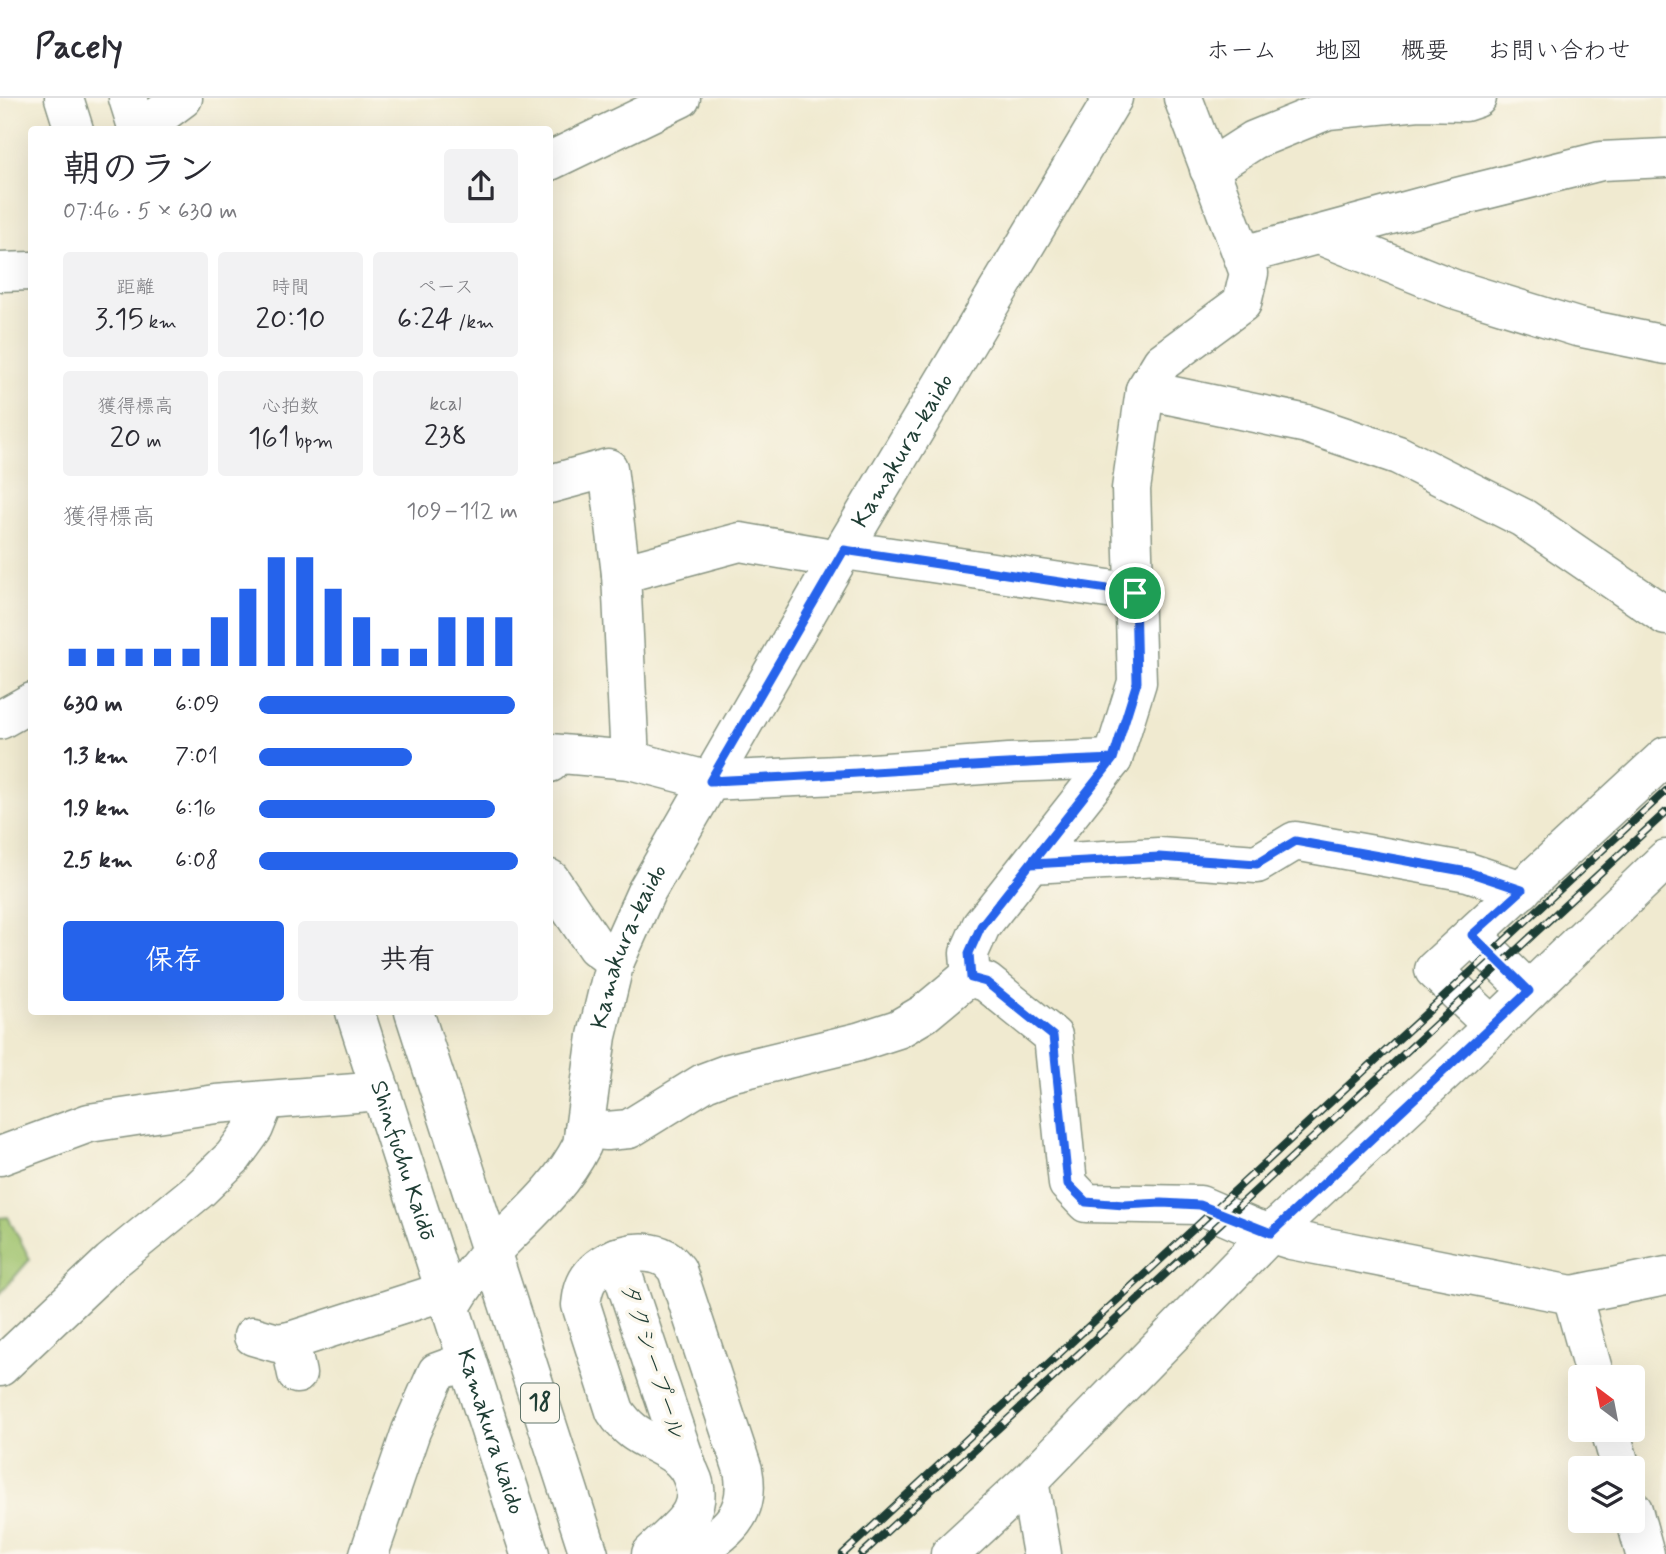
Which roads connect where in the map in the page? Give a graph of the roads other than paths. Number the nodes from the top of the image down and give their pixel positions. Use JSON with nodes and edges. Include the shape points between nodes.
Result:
{"nodes":[{"id":1,"x":64,"y":98,"type":"edge"},
{"id":2,"x":128,"y":98,"type":"edge"},
{"id":3,"x":183,"y":98,"type":"edge"},
{"id":4,"x":681,"y":98,"type":"edge"},
{"id":5,"x":1113,"y":98,"type":"edge"},
{"id":6,"x":1183,"y":98,"type":"edge"},
{"id":7,"x":1477,"y":98,"type":"edge"},
{"id":8,"x":73,"y":126,"type":"edge"},
{"id":9,"x":138,"y":126,"type":"edge"},
{"id":10,"x":144,"y":126,"type":"edge"},
{"id":11,"x":1666,"y":158,"type":"edge"},
{"id":12,"x":553,"y":160,"type":"edge"},
{"id":13,"x":1209,"y":169,"type":"junction"},
{"id":14,"x":1319,"y":235,"type":"junction"},
{"id":15,"x":1243,"y":255,"type":"junction"},
{"id":16,"x":28,"y":271,"type":"edge"},
{"id":17,"x":0,"y":272,"type":"edge"},
{"id":18,"x":1666,"y":345,"type":"edge"},
{"id":19,"x":1145,"y":390,"type":"junction"},
{"id":20,"x":553,"y":483,"type":"edge"},
{"id":21,"x":841,"y":554,"type":"junction"},
{"id":22,"x":621,"y":574,"type":"junction"},
{"id":23,"x":1135,"y":593,"type":"junction"},
{"id":24,"x":1666,"y":616,"type":"edge"},
{"id":25,"x":28,"y":704,"type":"edge"},
{"id":26,"x":0,"y":720,"type":"edge"},
{"id":27,"x":553,"y":752,"type":"edge"},
{"id":28,"x":1666,"y":756,"type":"edge"},
{"id":29,"x":1113,"y":759,"type":"junction"},
{"id":30,"x":630,"y":760,"type":"junction"},
{"id":31,"x":710,"y":781,"type":"junction"},
{"id":32,"x":1666,"y":859,"type":"edge"},
{"id":33,"x":1031,"y":864,"type":"junction"},
{"id":34,"x":553,"y":883,"type":"edge"},
{"id":35,"x":1522,"y":890,"type":"junction"},
{"id":36,"x":1472,"y":935,"type":"junction"},
{"id":37,"x":615,"y":961,"type":"junction"},
{"id":38,"x":971,"y":978,"type":"junction"},
{"id":39,"x":1529,"y":991,"type":"junction"},
{"id":40,"x":356,"y":1015,"type":"edge"},
{"id":41,"x":415,"y":1015,"type":"edge"},
{"id":42,"x":1493,"y":1026,"type":"junction"},
{"id":43,"x":381,"y":1091,"type":"junction"},
{"id":44,"x":265,"y":1101,"type":"junction"},
{"id":45,"x":584,"y":1129,"type":"junction"},
{"id":46,"x":0,"y":1156,"type":"edge"},
{"id":47,"x":1271,"y":1233,"type":"junction"},
{"id":48,"x":491,"y":1251,"type":"junction"},
{"id":49,"x":617,"y":1257,"type":"junction"},
{"id":50,"x":1666,"y":1276,"type":"edge"},
{"id":51,"x":453,"y":1295,"type":"junction"},
{"id":52,"x":1572,"y":1295,"type":"junction"},
{"id":53,"x":253,"y":1336,"type":"dead end"},
{"id":54,"x":467,"y":1361,"type":"junction"},
{"id":55,"x":1592,"y":1365,"type":"edge"},
{"id":56,"x":0,"y":1367,"type":"edge"},
{"id":57,"x":725,"y":1415,"type":"junction"},
{"id":58,"x":676,"y":1454,"type":"junction"},
{"id":59,"x":1029,"y":1481,"type":"junction"},
{"id":60,"x":1639,"y":1533,"type":"edge"},
{"id":61,"x":369,"y":1554,"type":"edge"},
{"id":62,"x":530,"y":1554,"type":"edge"},
{"id":63,"x":589,"y":1554,"type":"edge"},
{"id":64,"x":651,"y":1554,"type":"edge"},
{"id":65,"x":691,"y":1554,"type":"edge"},
{"id":66,"x":950,"y":1554,"type":"edge"},
{"id":67,"x":1042,"y":1554,"type":"edge"},
{"id":68,"x":1645,"y":1554,"type":"edge"}],
"edges":[{"from":1,"to":8,"type":"street"},
{"from":2,"to":9,"type":"street"},
{"from":3,"to":10,"type":"street"},
{"from":4,"to":12,"type":"street"},
{"from":5,"to":21,"type":"street","name":"Kamakura-kaido"},
{"from":6,"to":13,"type":"street"},
{"from":7,"to":13,"type":"street","via":[[1328,110],[1254,140]]},
{"from":11,"to":14,"type":"street","via":[[1601,161]]},
{"from":13,"to":15,"type":"street"},
{"from":14,"to":15,"type":"street"},
{"from":14,"to":18,"type":"street","via":[[1454,289],[1577,327]]},
{"from":15,"to":19,"type":"street","via":[[1249,273],[1242,303],[1162,362]]},
{"from":16,"to":17,"type":"street"},
{"from":19,"to":23,"type":"street","via":[[1131,489]]},
{"from":19,"to":24,"type":"street","via":[[1307,424],[1398,455],[1523,518]]},
{"from":20,"to":22,"type":"street","via":[[608,468]]},
{"from":21,"to":22,"type":"street","via":[[740,542]]},
{"from":21,"to":23,"type":"street"},
{"from":21,"to":31,"type":"street","name":"Kamakura-kaido"},
{"from":22,"to":30,"type":"street"},
{"from":23,"to":29,"type":"street","via":[[1137,682]]},
{"from":25,"to":26,"type":"street"},
{"from":27,"to":30,"type":"street"},
{"from":28,"to":35,"type":"street"},
{"from":29,"to":31,"type":"street"},
{"from":29,"to":33,"type":"street"},
{"from":30,"to":31,"type":"street"},
{"from":31,"to":37,"type":"street","name":"Kamakura-kaido","via":[[646,892]]},
{"from":32,"to":39,"type":"street"},
{"from":33,"to":35,"type":"street","via":[[1159,857],[1257,864],[1295,841],[1468,872]]},
{"from":33,"to":38,"type":"street","via":[[981,926],[969,953]]},
{"from":34,"to":37,"type":"street","via":[[596,947]]},
{"from":35,"to":36,"type":"street"},
{"from":36,"to":39,"type":"street"},
{"from":36,"to":42,"type":"street","via":[[1434,970]]},
{"from":37,"to":45,"type":"street","name":"Kamakura-kaido","via":[[597,1036]]},
{"from":38,"to":45,"type":"street","via":[[898,1029],[729,1073],[705,1082],[629,1129]]},
{"from":38,"to":47,"type":"street","via":[[986,982],[1053,1036],[1068,1184],[1086,1202],[1200,1205]]},
{"from":39,"to":42,"type":"street"},
{"from":40,"to":43,"type":"street","name":"Shinfuchu Kaidō","number":"18"},
{"from":41,"to":48,"type":"street","number":"18"},
{"from":42,"to":47,"type":"street"},
{"from":43,"to":44,"type":"street"},
{"from":43,"to":51,"type":"street","name":"Shinfuchu Kaidō","number":"18"},
{"from":44,"to":46,"type":"street","via":[[89,1123]]},
{"from":44,"to":56,"type":"street","via":[[254,1128],[233,1157],[111,1262]]},
{"from":45,"to":48,"type":"street","name":"Kamakura-kaido","via":[[582,1145],[565,1176]]},
{"from":47,"to":52,"type":"street"},
{"from":47,"to":59,"type":"street"},
{"from":48,"to":51,"type":"street","name":"Kamakura-kaido"},
{"from":48,"to":63,"type":"street","number":"18"},
{"from":49,"to":57,"type":"street","via":[[650,1253],[677,1270]]},
{"from":49,"to":58,"type":"street","name":"タクシープール"},
{"from":49,"to":58,"type":"street","via":[[589,1277],[581,1305],[624,1426]]},
{"from":50,"to":52,"type":"street"},
{"from":51,"to":53,"type":"street","via":[[294,1357],[277,1343]]},
{"from":51,"to":54,"type":"street","name":"Kamakura kaido","number":"18"},
{"from":52,"to":55,"type":"street"},
{"from":54,"to":61,"type":"street","via":[[436,1372]]},
{"from":54,"to":62,"type":"street","name":"Kamakura kaido","number":"18"},
{"from":57,"to":58,"type":"street","via":[[722,1426],[708,1441]]},
{"from":57,"to":65,"type":"street","via":[[747,1487],[743,1506],[733,1523]]},
{"from":58,"to":64,"type":"street","name":"タクシープール","via":[[693,1479],[692,1510]]},
{"from":59,"to":66,"type":"street"},
{"from":59,"to":67,"type":"street"},
{"from":60,"to":68,"type":"street"}]}
